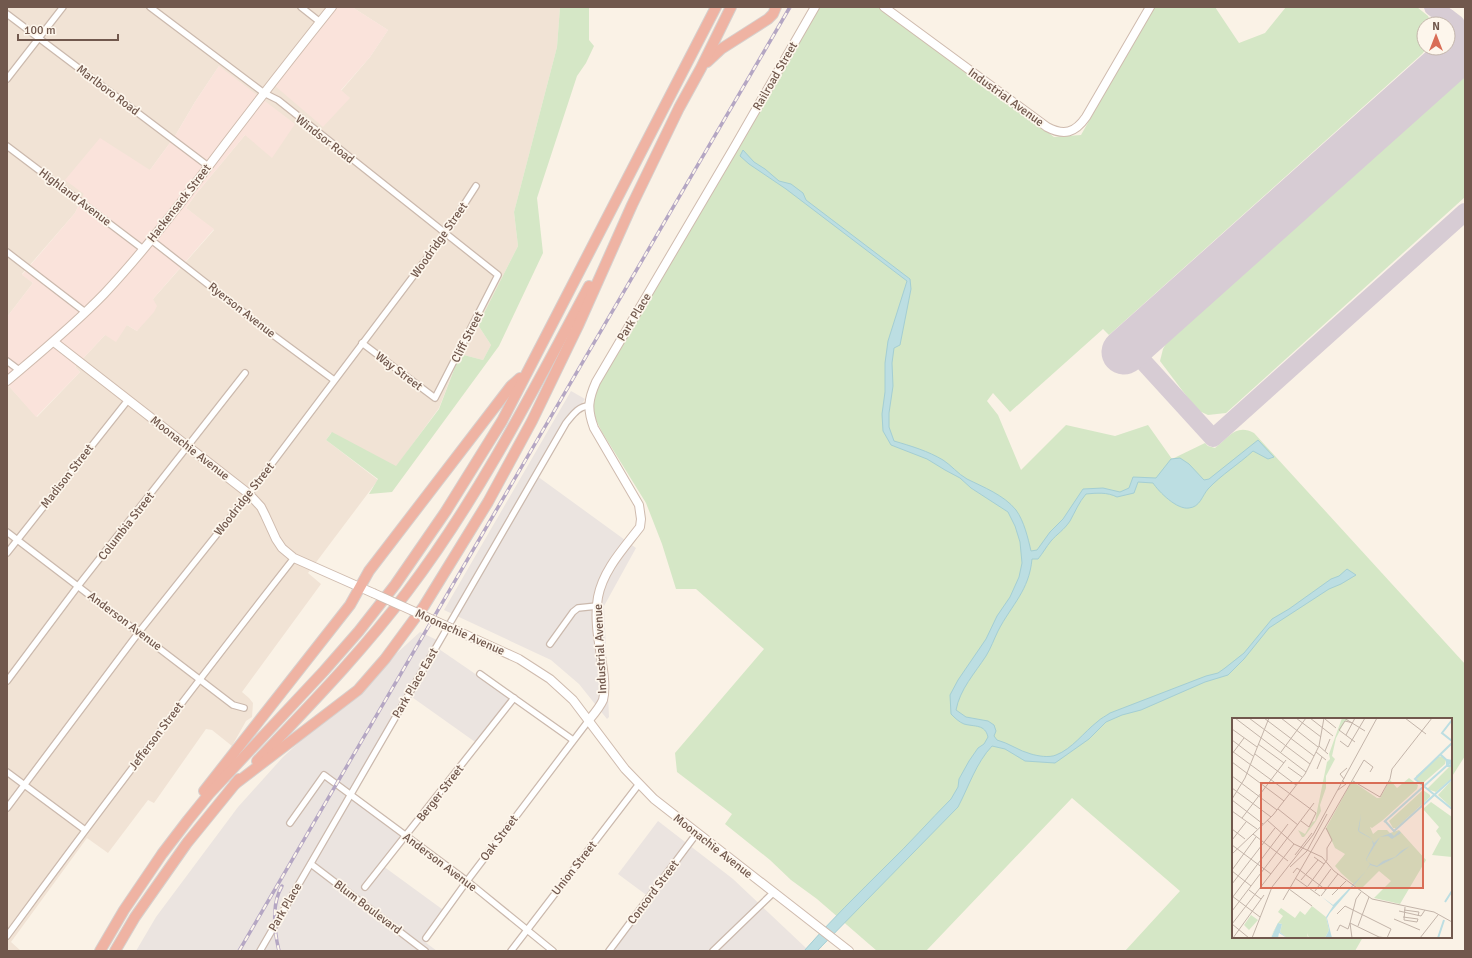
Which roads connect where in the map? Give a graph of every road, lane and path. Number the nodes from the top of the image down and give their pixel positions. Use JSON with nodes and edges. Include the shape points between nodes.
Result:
{"nodes":[{"id":1,"x":63,"y":7,"type":"edge"},
{"id":2,"x":150,"y":7,"type":"edge"},
{"id":3,"x":301,"y":7,"type":"edge"},
{"id":4,"x":332,"y":7,"type":"edge"},
{"id":5,"x":716,"y":7,"type":"edge"},
{"id":6,"x":731,"y":7,"type":"edge"},
{"id":7,"x":776,"y":7,"type":"edge"},
{"id":8,"x":815,"y":7,"type":"edge"},
{"id":9,"x":884,"y":7,"type":"edge"},
{"id":10,"x":1150,"y":7,"type":"edge"},
{"id":11,"x":7,"y":14,"type":"edge"},
{"id":12,"x":320,"y":22,"type":"junction"},
{"id":13,"x":38,"y":38,"type":"junction"},
{"id":14,"x":701,"y":68,"type":"junction"},
{"id":15,"x":7,"y":79,"type":"edge"},
{"id":16,"x":264,"y":93,"type":"junction"},
{"id":17,"x":7,"y":146,"type":"edge"},
{"id":18,"x":735,"y":146,"type":"joint"},
{"id":19,"x":208,"y":166,"type":"junction"},
{"id":20,"x":476,"y":186,"type":"dead end"},
{"id":21,"x":632,"y":205,"type":"junction"},
{"id":22,"x":445,"y":234,"type":"junction"},
{"id":23,"x":150,"y":240,"type":"junction"},
{"id":24,"x":143,"y":249,"type":"junction"},
{"id":25,"x":7,"y":252,"type":"edge"},
{"id":26,"x":498,"y":276,"type":"joint"},
{"id":27,"x":85,"y":312,"type":"junction"},
{"id":28,"x":54,"y":342,"type":"junction"},
{"id":29,"x":362,"y":344,"type":"junction"},
{"id":30,"x":7,"y":361,"type":"edge"},
{"id":31,"x":20,"y":370,"type":"junction"},
{"id":32,"x":245,"y":373,"type":"dead end"},
{"id":33,"x":525,"y":375,"type":"junction"},
{"id":34,"x":334,"y":380,"type":"junction"},
{"id":35,"x":7,"y":381,"type":"edge"},
{"id":36,"x":435,"y":398,"type":"joint"},
{"id":37,"x":128,"y":400,"type":"junction"},
{"id":38,"x":589,"y":406,"type":"junction"},
{"id":39,"x":188,"y":447,"type":"junction"},
{"id":40,"x":249,"y":494,"type":"junction"},
{"id":41,"x":7,"y":532,"type":"edge"},
{"id":42,"x":17,"y":539,"type":"junction"},
{"id":43,"x":7,"y":553,"type":"edge"},
{"id":44,"x":294,"y":558,"type":"junction"},
{"id":45,"x":78,"y":586,"type":"junction"},
{"id":46,"x":360,"y":587,"type":"junction"},
{"id":47,"x":597,"y":606,"type":"junction"},
{"id":48,"x":419,"y":614,"type":"junction"},
{"id":49,"x":139,"y":632,"type":"junction"},
{"id":50,"x":550,"y":644,"type":"dead end"},
{"id":51,"x":480,"y":674,"type":"dead end"},
{"id":52,"x":200,"y":679,"type":"junction"},
{"id":53,"x":7,"y":680,"type":"edge"},
{"id":54,"x":514,"y":698,"type":"junction"},
{"id":55,"x":244,"y":708,"type":"dead end"},
{"id":56,"x":589,"y":720,"type":"junction"},
{"id":57,"x":573,"y":740,"type":"junction"},
{"id":58,"x":7,"y":772,"type":"edge"},
{"id":59,"x":24,"y":784,"type":"junction"},
{"id":60,"x":235,"y":784,"type":"junction"},
{"id":61,"x":639,"y":784,"type":"junction"},
{"id":62,"x":351,"y":795,"type":"junction"},
{"id":63,"x":7,"y":808,"type":"edge"},
{"id":64,"x":290,"y":823,"type":"dead end"},
{"id":65,"x":85,"y":830,"type":"junction"},
{"id":66,"x":697,"y":834,"type":"junction"},
{"id":67,"x":405,"y":836,"type":"junction"},
{"id":68,"x":162,"y":854,"type":"junction"},
{"id":69,"x":311,"y":864,"type":"junction"},
{"id":70,"x":467,"y":881,"type":"junction"},
{"id":71,"x":364,"y":887,"type":"dead end"},
{"id":72,"x":773,"y":893,"type":"junction"},
{"id":73,"x":527,"y":929,"type":"junction"},
{"id":74,"x":7,"y":936,"type":"edge"},
{"id":75,"x":426,"y":938,"type":"dead end"},
{"id":76,"x":100,"y":951,"type":"edge"},
{"id":77,"x":115,"y":951,"type":"edge"},
{"id":78,"x":260,"y":951,"type":"edge"},
{"id":79,"x":425,"y":951,"type":"edge"},
{"id":80,"x":511,"y":951,"type":"edge"},
{"id":81,"x":553,"y":951,"type":"edge"},
{"id":82,"x":609,"y":951,"type":"edge"},
{"id":83,"x":713,"y":951,"type":"edge"},
{"id":84,"x":849,"y":951,"type":"edge"}],
"edges":[{"from":1,"to":13,"type":"street"},
{"from":2,"to":16,"type":"street","name":"Windsor Road"},
{"from":3,"to":12,"type":"street"},
{"from":4,"to":12,"type":"main road","name":"Hackensack Street"},
{"from":5,"to":33,"type":"highway"},
{"from":6,"to":14,"type":"highway"},
{"from":7,"to":14,"type":"highway","via":[[768,19],[720,49]]},
{"from":8,"to":18,"type":"main road","name":"Railroad Street"},
{"from":9,"to":10,"type":"main road","name":"Industrial Avenue","via":[[1047,127],[1054,131],[1068,132],[1079,126],[1086,117]]},
{"from":11,"to":13,"type":"street","name":"Marlboro Road"},
{"from":12,"to":16,"type":"main road","name":"Hackensack Street"},
{"from":13,"to":15,"type":"street"},
{"from":13,"to":19,"type":"street","name":"Marlboro Road"},
{"from":14,"to":21,"type":"highway"},
{"from":16,"to":19,"type":"main road","name":"Hackensack Street"},
{"from":16,"to":22,"type":"street","name":"Windsor Road","via":[[278,100]]},
{"from":17,"to":24,"type":"street","name":"Highland Avenue"},
{"from":18,"to":38,"type":"main road","name":"Park Place","via":[[596,382],[590,395]]},
{"from":19,"to":23,"type":"main road","name":"Hackensack Street"},
{"from":20,"to":22,"type":"street","name":"Woodridge Street"},
{"from":21,"to":48,"type":"highway","via":[[532,421],[488,502]]},
{"from":21,"to":60,"type":"highway","via":[[519,418],[433,556],[371,639]]},
{"from":22,"to":26,"type":"street","name":"Windsor Road"},
{"from":22,"to":29,"type":"street","name":"Woodridge Street"},
{"from":23,"to":24,"type":"main road","name":"Hackensack Street"},
{"from":23,"to":34,"type":"street","name":"Ryerson Avenue"},
{"from":24,"to":27,"type":"main road","name":"Hackensack Street"},
{"from":25,"to":27,"type":"street"},
{"from":26,"to":36,"type":"street","name":"Cliff Street"},
{"from":27,"to":28,"type":"main road","name":"Hackensack Street"},
{"from":28,"to":31,"type":"main road","name":"Hackensack Street"},
{"from":28,"to":37,"type":"main road","name":"Moonachie Avenue"},
{"from":29,"to":34,"type":"street","name":"Woodridge Street"},
{"from":29,"to":36,"type":"street","name":"Way Street"},
{"from":30,"to":31,"type":"street"},
{"from":31,"to":35,"type":"main road","name":"Hackensack Street"},
{"from":32,"to":39,"type":"street","name":"Columbia Street"},
{"from":33,"to":46,"type":"highway","via":[[511,386]]},
{"from":33,"to":68,"type":"highway","via":[[502,421],[471,473],[395,585],[324,671],[209,794]]},
{"from":34,"to":40,"type":"street","name":"Woodridge Street"},
{"from":37,"to":39,"type":"main road","name":"Moonachie Avenue"},
{"from":37,"to":42,"type":"street","name":"Madison Street"},
{"from":38,"to":47,"type":"main road","name":"Industrial Avenue","via":[[594,428],[639,505],[641,519],[640,527],[604,577]]},
{"from":38,"to":62,"type":"street","name":"Park Place East","via":[[580,408],[571,417],[531,482]]},
{"from":39,"to":40,"type":"main road","name":"Moonachie Avenue"},
{"from":39,"to":45,"type":"street","name":"Columbia Street"},
{"from":40,"to":44,"type":"main road","name":"Moonachie Avenue","via":[[263,511],[282,548]]},
{"from":40,"to":49,"type":"street","name":"Woodridge Street"},
{"from":41,"to":42,"type":"street","name":"Anderson Avenue"},
{"from":42,"to":43,"type":"street","name":"Madison Street"},
{"from":42,"to":45,"type":"street","name":"Anderson Avenue"},
{"from":44,"to":46,"type":"main road","name":"Moonachie Avenue"},
{"from":44,"to":52,"type":"street","name":"Jefferson Street"},
{"from":45,"to":49,"type":"street","name":"Anderson Avenue"},
{"from":45,"to":53,"type":"street","name":"Columbia Street"},
{"from":46,"to":48,"type":"main road","name":"Moonachie Avenue","bridge":true},
{"from":46,"to":68,"type":"highway","via":[[350,605],[202,794]]},
{"from":47,"to":50,"type":"street","via":[[578,608],[573,612]]},
{"from":47,"to":56,"type":"main road","name":"Industrial Avenue","via":[[604,692],[602,700]]},
{"from":48,"to":56,"type":"main road","name":"Moonachie Avenue","bridge":true,"via":[[533,667],[563,690]]},
{"from":48,"to":60,"type":"highway","via":[[358,690]]},
{"from":49,"to":52,"type":"street","name":"Anderson Avenue"},
{"from":49,"to":59,"type":"street","name":"Woodridge Street"},
{"from":51,"to":54,"type":"street"},
{"from":52,"to":55,"type":"street","name":"Anderson Avenue","via":[[234,705]]},
{"from":52,"to":65,"type":"street","name":"Jefferson Street"},
{"from":54,"to":57,"type":"street"},
{"from":54,"to":67,"type":"street","name":"Berger Street"},
{"from":56,"to":57,"type":"street","name":"Oak Street"},
{"from":56,"to":61,"type":"main road","name":"Moonachie Avenue"},
{"from":57,"to":70,"type":"street","name":"Oak Street"},
{"from":58,"to":59,"type":"street"},
{"from":59,"to":63,"type":"street","name":"Woodridge Street"},
{"from":59,"to":65,"type":"street"},
{"from":60,"to":77,"type":"highway","via":[[178,856],[135,917]]},
{"from":61,"to":66,"type":"main road","name":"Moonachie Avenue","via":[[660,805]]},
{"from":61,"to":73,"type":"street","name":"Union Street"},
{"from":62,"to":64,"type":"street","name":"Anderson Avenue","via":[[324,774]]},
{"from":62,"to":67,"type":"street","name":"Anderson Avenue"},
{"from":62,"to":69,"type":"street","name":"Park Place East"},
{"from":65,"to":74,"type":"street","name":"Jefferson Street"},
{"from":66,"to":72,"type":"main road","name":"Moonachie Avenue"},
{"from":66,"to":82,"type":"street","name":"Concord Street"},
{"from":67,"to":70,"type":"street","name":"Anderson Avenue"},
{"from":67,"to":71,"type":"street","name":"Berger Street"},
{"from":68,"to":76,"type":"highway"},
{"from":69,"to":78,"type":"street","name":"Park Place"},
{"from":69,"to":79,"type":"street","name":"Blum Boulevard"},
{"from":70,"to":73,"type":"street","name":"Anderson Avenue"},
{"from":70,"to":75,"type":"street","name":"Oak Street"},
{"from":72,"to":83,"type":"street"},
{"from":72,"to":84,"type":"main road","name":"Moonachie Avenue"},
{"from":73,"to":80,"type":"street","name":"Union Street"},
{"from":73,"to":81,"type":"street","name":"Anderson Avenue"}]}
